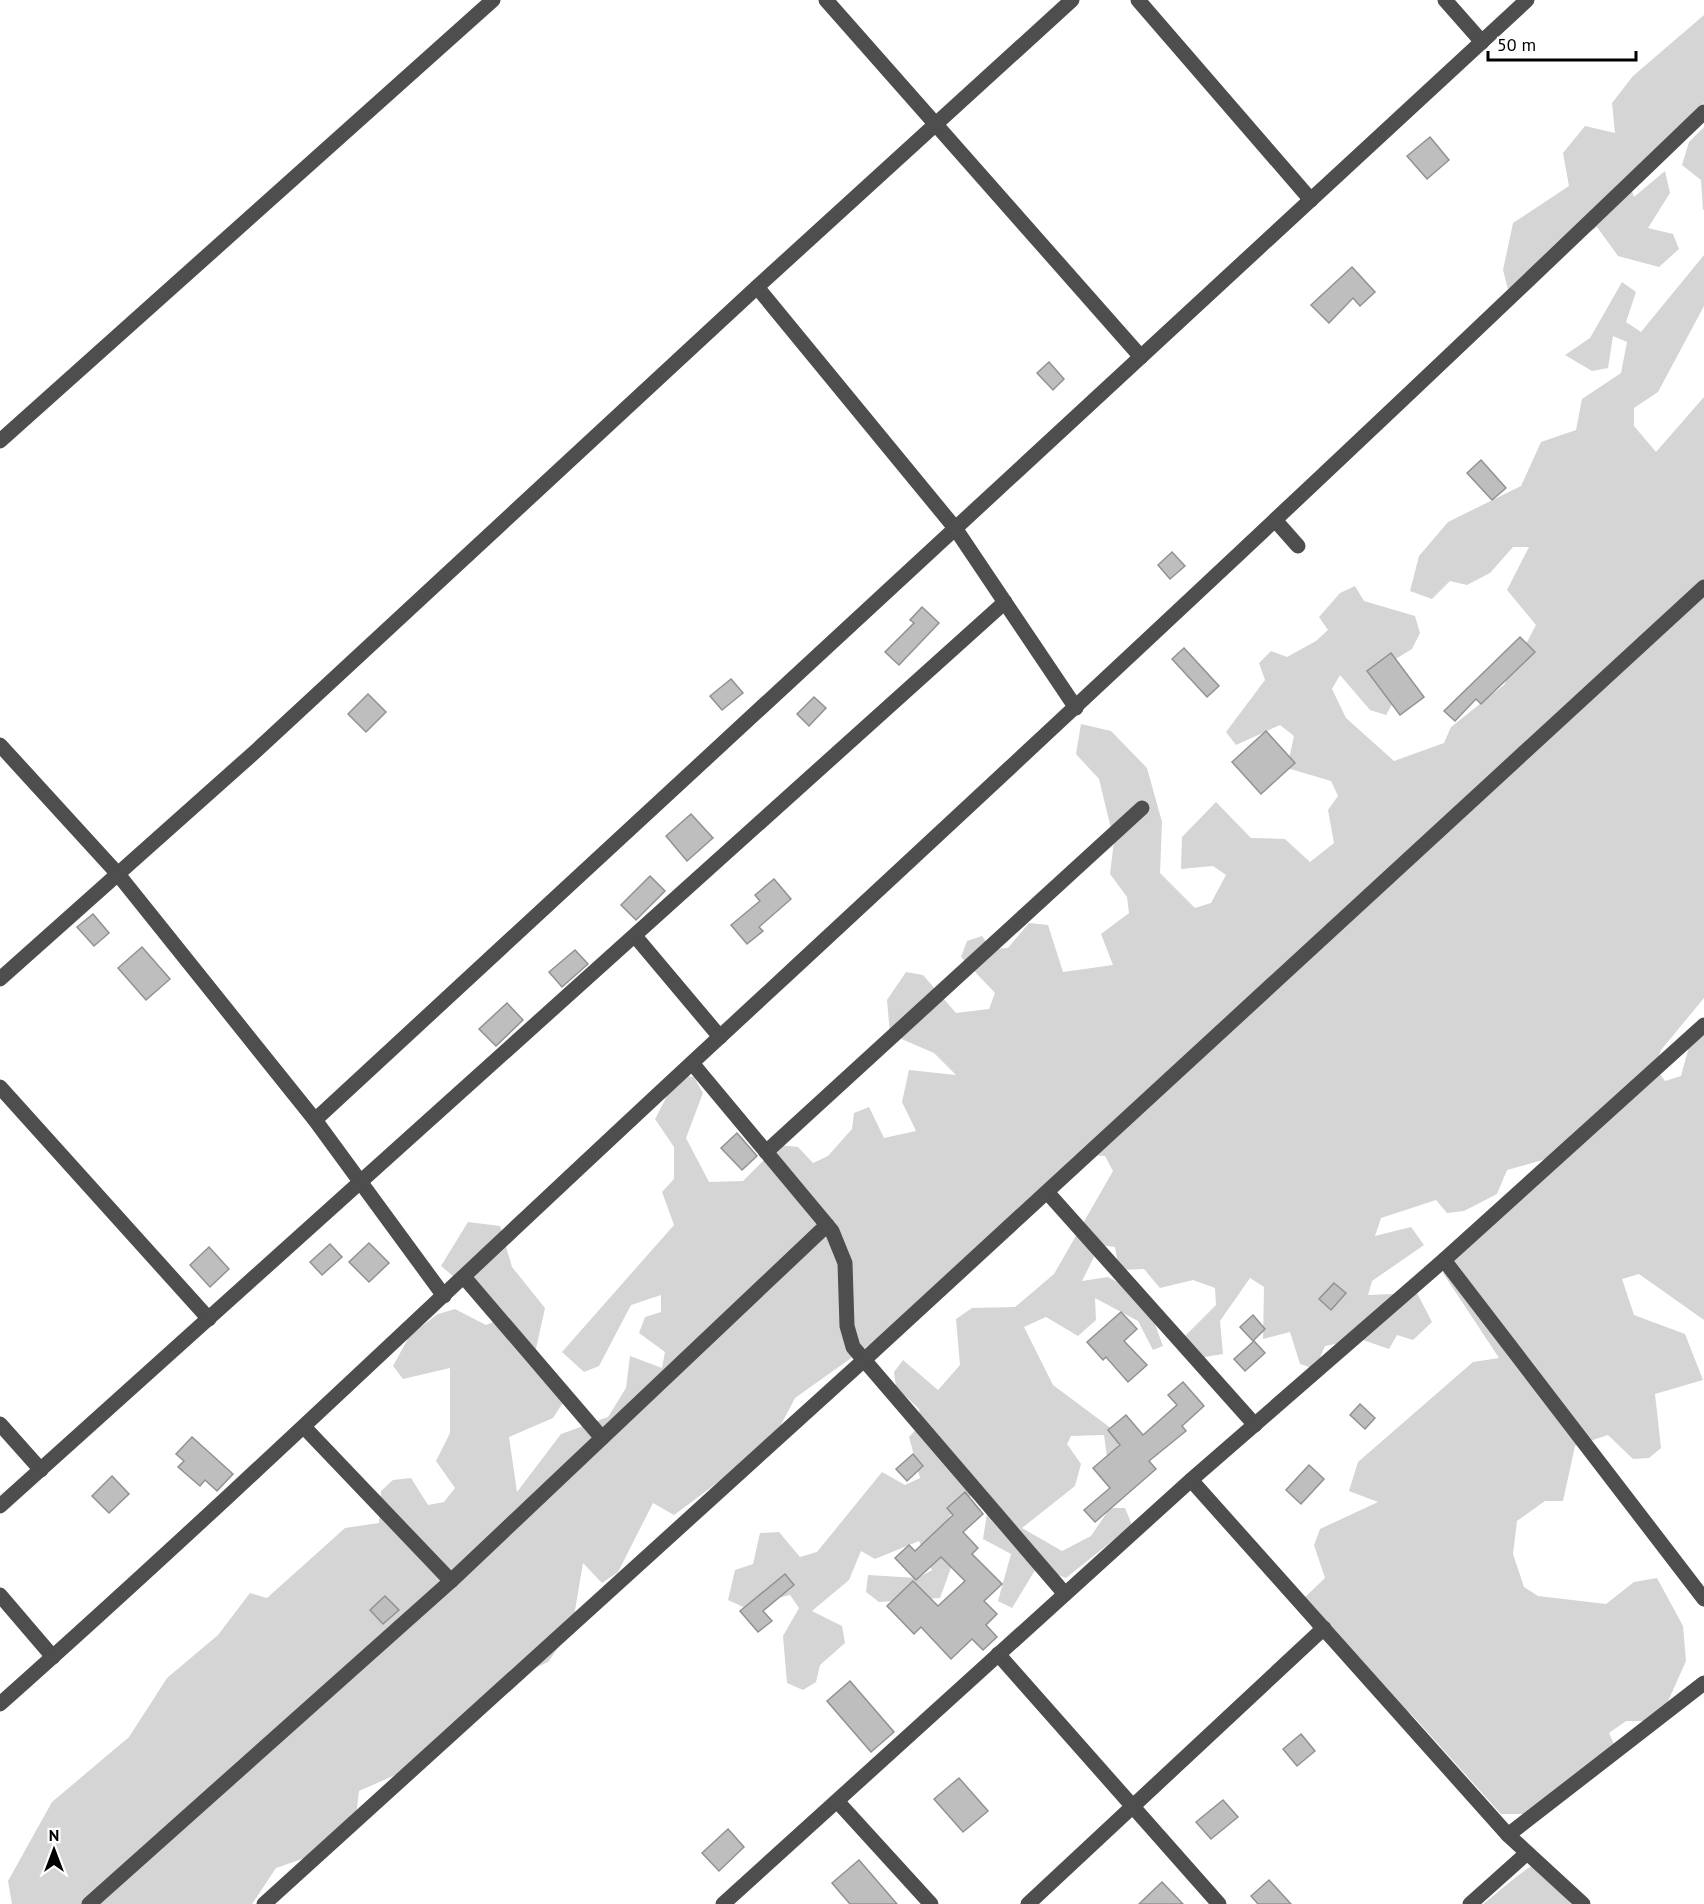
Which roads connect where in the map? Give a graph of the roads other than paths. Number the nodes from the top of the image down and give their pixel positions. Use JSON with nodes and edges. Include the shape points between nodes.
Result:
{"nodes":[{"id":1,"x":493,"y":0,"type":"edge"},
{"id":2,"x":826,"y":0,"type":"edge"},
{"id":3,"x":1072,"y":0,"type":"edge"},
{"id":4,"x":1137,"y":0,"type":"edge"},
{"id":5,"x":1445,"y":0,"type":"edge"},
{"id":6,"x":1527,"y":0,"type":"edge"},
{"id":7,"x":1482,"y":42,"type":"junction"},
{"id":8,"x":1704,"y":112,"type":"edge"},
{"id":9,"x":935,"y":124,"type":"junction"},
{"id":10,"x":1311,"y":200,"type":"junction"},
{"id":11,"x":757,"y":287,"type":"junction"},
{"id":12,"x":1141,"y":357,"type":"junction"},
{"id":13,"x":0,"y":441,"type":"edge"},
{"id":14,"x":1275,"y":520,"type":"junction"},
{"id":15,"x":955,"y":528,"type":"junction"},
{"id":16,"x":1298,"y":546,"type":"dead end"},
{"id":17,"x":1704,"y":587,"type":"edge"},
{"id":18,"x":1005,"y":602,"type":"junction"},
{"id":19,"x":1076,"y":708,"type":"junction"},
{"id":20,"x":0,"y":745,"type":"edge"},
{"id":21,"x":1142,"y":808,"type":"dead end"},
{"id":22,"x":117,"y":873,"type":"junction"},
{"id":23,"x":635,"y":936,"type":"junction"},
{"id":24,"x":0,"y":979,"type":"edge"},
{"id":25,"x":1704,"y":1025,"type":"edge"},
{"id":26,"x":720,"y":1037,"type":"junction"},
{"id":27,"x":692,"y":1063,"type":"junction"},
{"id":28,"x":0,"y":1087,"type":"edge"},
{"id":29,"x":315,"y":1120,"type":"junction"},
{"id":30,"x":766,"y":1152,"type":"junction"},
{"id":31,"x":361,"y":1183,"type":"junction"},
{"id":32,"x":1047,"y":1192,"type":"junction"},
{"id":33,"x":827,"y":1225,"type":"junction"},
{"id":34,"x":1444,"y":1260,"type":"junction"},
{"id":35,"x":464,"y":1277,"type":"junction"},
{"id":36,"x":444,"y":1296,"type":"junction"},
{"id":37,"x":209,"y":1319,"type":"junction"},
{"id":38,"x":864,"y":1360,"type":"junction"},
{"id":39,"x":0,"y":1424,"type":"edge"},
{"id":40,"x":1255,"y":1425,"type":"junction"},
{"id":41,"x":304,"y":1427,"type":"junction"},
{"id":42,"x":602,"y":1438,"type":"junction"},
{"id":43,"x":41,"y":1470,"type":"junction"},
{"id":44,"x":1191,"y":1480,"type":"junction"},
{"id":45,"x":0,"y":1506,"type":"edge"},
{"id":46,"x":451,"y":1581,"type":"junction"},
{"id":47,"x":1065,"y":1594,"type":"junction"},
{"id":48,"x":0,"y":1595,"type":"edge"},
{"id":49,"x":1704,"y":1599,"type":"edge"},
{"id":50,"x":1324,"y":1628,"type":"junction"},
{"id":51,"x":998,"y":1654,"type":"junction"},
{"id":52,"x":53,"y":1657,"type":"junction"},
{"id":53,"x":1704,"y":1683,"type":"edge"},
{"id":54,"x":0,"y":1704,"type":"edge"},
{"id":55,"x":837,"y":1801,"type":"junction"},
{"id":56,"x":1133,"y":1806,"type":"junction"},
{"id":57,"x":1508,"y":1835,"type":"junction"},
{"id":58,"x":1527,"y":1853,"type":"junction"},
{"id":59,"x":89,"y":1904,"type":"edge"},
{"id":60,"x":264,"y":1904,"type":"edge"},
{"id":61,"x":723,"y":1904,"type":"edge"},
{"id":62,"x":931,"y":1904,"type":"edge"},
{"id":63,"x":1028,"y":1904,"type":"edge"},
{"id":64,"x":1219,"y":1904,"type":"edge"},
{"id":65,"x":1470,"y":1904,"type":"edge"},
{"id":66,"x":1583,"y":1904,"type":"edge"}],
"edges":[{"from":1,"to":13,"type":"street"},
{"from":2,"to":9,"type":"street"},
{"from":3,"to":9,"type":"street"},
{"from":4,"to":10,"type":"street"},
{"from":5,"to":7,"type":"street"},
{"from":6,"to":7,"type":"street"},
{"from":7,"to":10,"type":"street"},
{"from":8,"to":14,"type":"street"},
{"from":9,"to":11,"type":"street"},
{"from":9,"to":12,"type":"street"},
{"from":10,"to":12,"type":"street"},
{"from":11,"to":15,"type":"street"},
{"from":11,"to":22,"type":"street","via":[[266,742]]},
{"from":12,"to":15,"type":"street"},
{"from":14,"to":16,"type":"street"},
{"from":14,"to":19,"type":"street"},
{"from":15,"to":18,"type":"street"},
{"from":15,"to":29,"type":"street"},
{"from":17,"to":32,"type":"street"},
{"from":18,"to":19,"type":"street"},
{"from":18,"to":23,"type":"street"},
{"from":19,"to":26,"type":"street"},
{"from":20,"to":22,"type":"street"},
{"from":21,"to":30,"type":"street"},
{"from":22,"to":24,"type":"street"},
{"from":22,"to":29,"type":"street"},
{"from":23,"to":26,"type":"street"},
{"from":23,"to":31,"type":"street"},
{"from":25,"to":34,"type":"street"},
{"from":26,"to":27,"type":"street"},
{"from":27,"to":30,"type":"street"},
{"from":27,"to":35,"type":"street"},
{"from":28,"to":37,"type":"street"},
{"from":29,"to":31,"type":"street"},
{"from":30,"to":33,"type":"street"},
{"from":31,"to":36,"type":"street"},
{"from":31,"to":37,"type":"street"},
{"from":32,"to":38,"type":"street"},
{"from":32,"to":40,"type":"street"},
{"from":33,"to":38,"type":"street","via":[[846,1263],[847,1326],[853,1347]]},
{"from":33,"to":42,"type":"street"},
{"from":34,"to":40,"type":"street"},
{"from":34,"to":49,"type":"street"},
{"from":35,"to":36,"type":"street"},
{"from":35,"to":42,"type":"street"},
{"from":36,"to":41,"type":"street"},
{"from":37,"to":43,"type":"street"},
{"from":38,"to":47,"type":"street"},
{"from":38,"to":60,"type":"street"},
{"from":39,"to":43,"type":"street"},
{"from":40,"to":44,"type":"street"},
{"from":41,"to":46,"type":"street"},
{"from":41,"to":52,"type":"street"},
{"from":42,"to":46,"type":"street"},
{"from":43,"to":45,"type":"street"},
{"from":44,"to":47,"type":"street"},
{"from":44,"to":50,"type":"street"},
{"from":46,"to":59,"type":"street"},
{"from":47,"to":51,"type":"street"},
{"from":48,"to":52,"type":"street"},
{"from":50,"to":56,"type":"street"},
{"from":50,"to":57,"type":"street"},
{"from":51,"to":55,"type":"street"},
{"from":51,"to":56,"type":"street"},
{"from":52,"to":54,"type":"street"},
{"from":53,"to":57,"type":"street"},
{"from":55,"to":61,"type":"street"},
{"from":55,"to":62,"type":"street"},
{"from":56,"to":63,"type":"street"},
{"from":56,"to":64,"type":"street"},
{"from":57,"to":58,"type":"street"},
{"from":58,"to":65,"type":"street"},
{"from":58,"to":66,"type":"street"}]}
